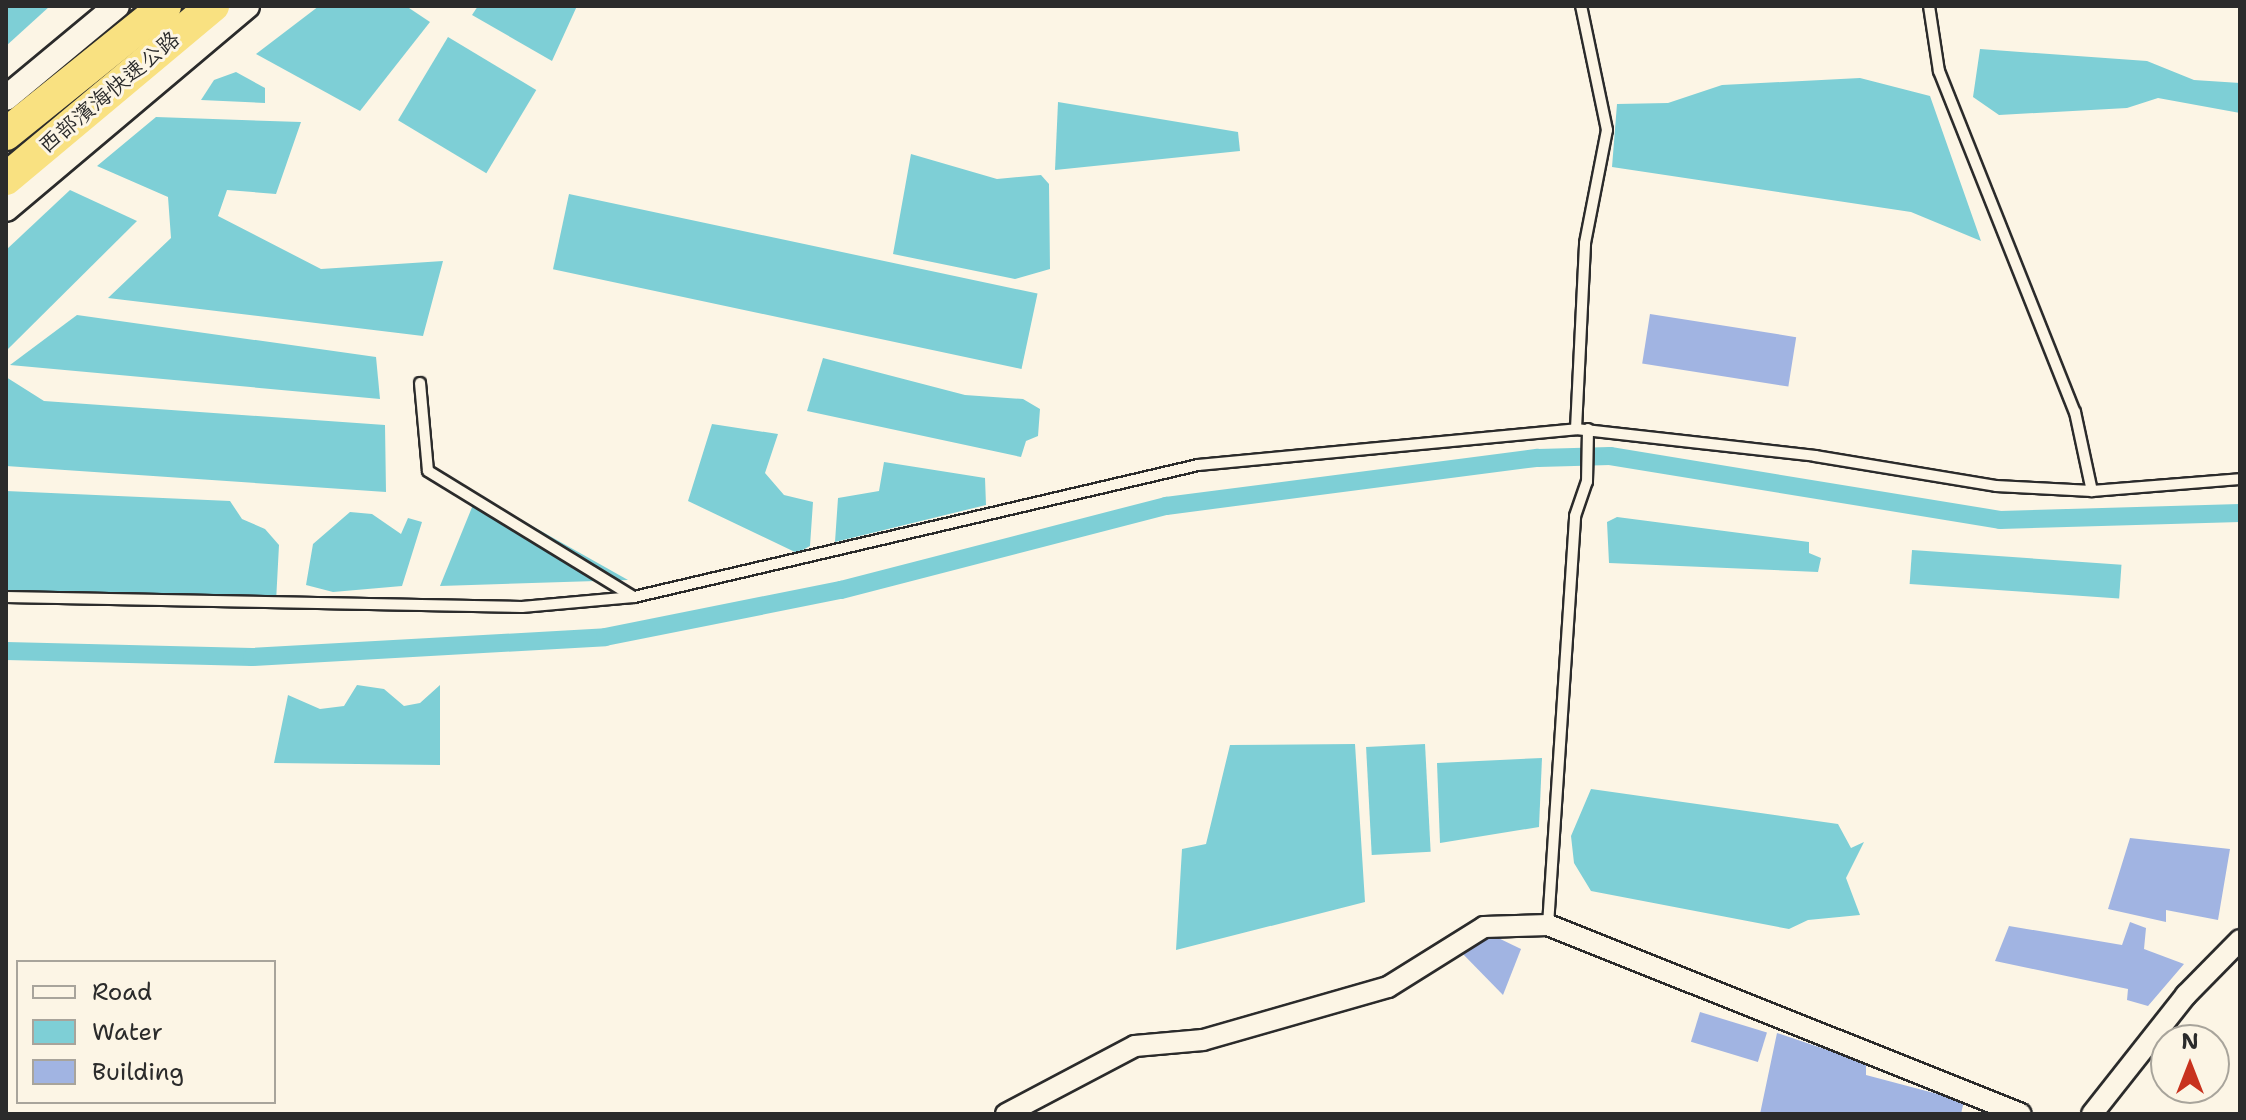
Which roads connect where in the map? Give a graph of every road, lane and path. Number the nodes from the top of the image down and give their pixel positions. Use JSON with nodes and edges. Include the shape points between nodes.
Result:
{"nodes":[{"id":1,"x":117,"y":6,"type":"edge"},
{"id":2,"x":165,"y":6,"type":"edge"},
{"id":3,"x":213,"y":6,"type":"edge"},
{"id":4,"x":247,"y":6,"type":"edge"},
{"id":5,"x":1581,"y":6,"type":"edge"},
{"id":6,"x":1929,"y":6,"type":"edge"},
{"id":7,"x":6,"y":98,"type":"edge"},
{"id":8,"x":6,"y":134,"type":"edge"},
{"id":9,"x":6,"y":179,"type":"edge"},
{"id":10,"x":6,"y":209,"type":"edge"},
{"id":11,"x":420,"y":383,"type":"dead end"},
{"id":12,"x":1576,"y":429,"type":"junction"},
{"id":13,"x":1588,"y":429,"type":"junction"},
{"id":14,"x":2240,"y":479,"type":"edge"},
{"id":15,"x":2092,"y":491,"type":"junction"},
{"id":16,"x":6,"y":597,"type":"edge"},
{"id":17,"x":634,"y":597,"type":"junction"},
{"id":18,"x":1548,"y":925,"type":"junction"},
{"id":19,"x":2240,"y":940,"type":"edge"},
{"id":20,"x":1006,"y":1114,"type":"edge"},
{"id":21,"x":2021,"y":1114,"type":"edge"},
{"id":22,"x":2092,"y":1114,"type":"edge"}],
"edges":[{"from":1,"to":7,"type":"street"},
{"from":2,"to":8,"type":"highway","name":"西部濱海快速公路"},
{"from":3,"to":9,"type":"highway","name":"西部濱海快速公路"},
{"from":4,"to":10,"type":"street"},
{"from":5,"to":12,"type":"lane","via":[[1607,130],[1585,243]]},
{"from":6,"to":15,"type":"lane","via":[[1939,71],[2075,412]]},
{"from":11,"to":17,"type":"lane","via":[[428,471]]},
{"from":12,"to":13,"type":"lane"},
{"from":12,"to":17,"type":"lane","via":[[1198,465]]},
{"from":13,"to":15,"type":"lane","via":[[1815,456],[1996,486]]},
{"from":13,"to":18,"type":"lane","via":[[1587,482],[1575,516]]},
{"from":14,"to":15,"type":"lane"},
{"from":16,"to":17,"type":"lane","via":[[522,607]]},
{"from":18,"to":20,"type":"street","via":[[1484,927],[1388,987],[1203,1040],[1135,1046]]},
{"from":18,"to":21,"type":"street"},
{"from":19,"to":22,"type":"street","via":[[2186,995]]}]}
